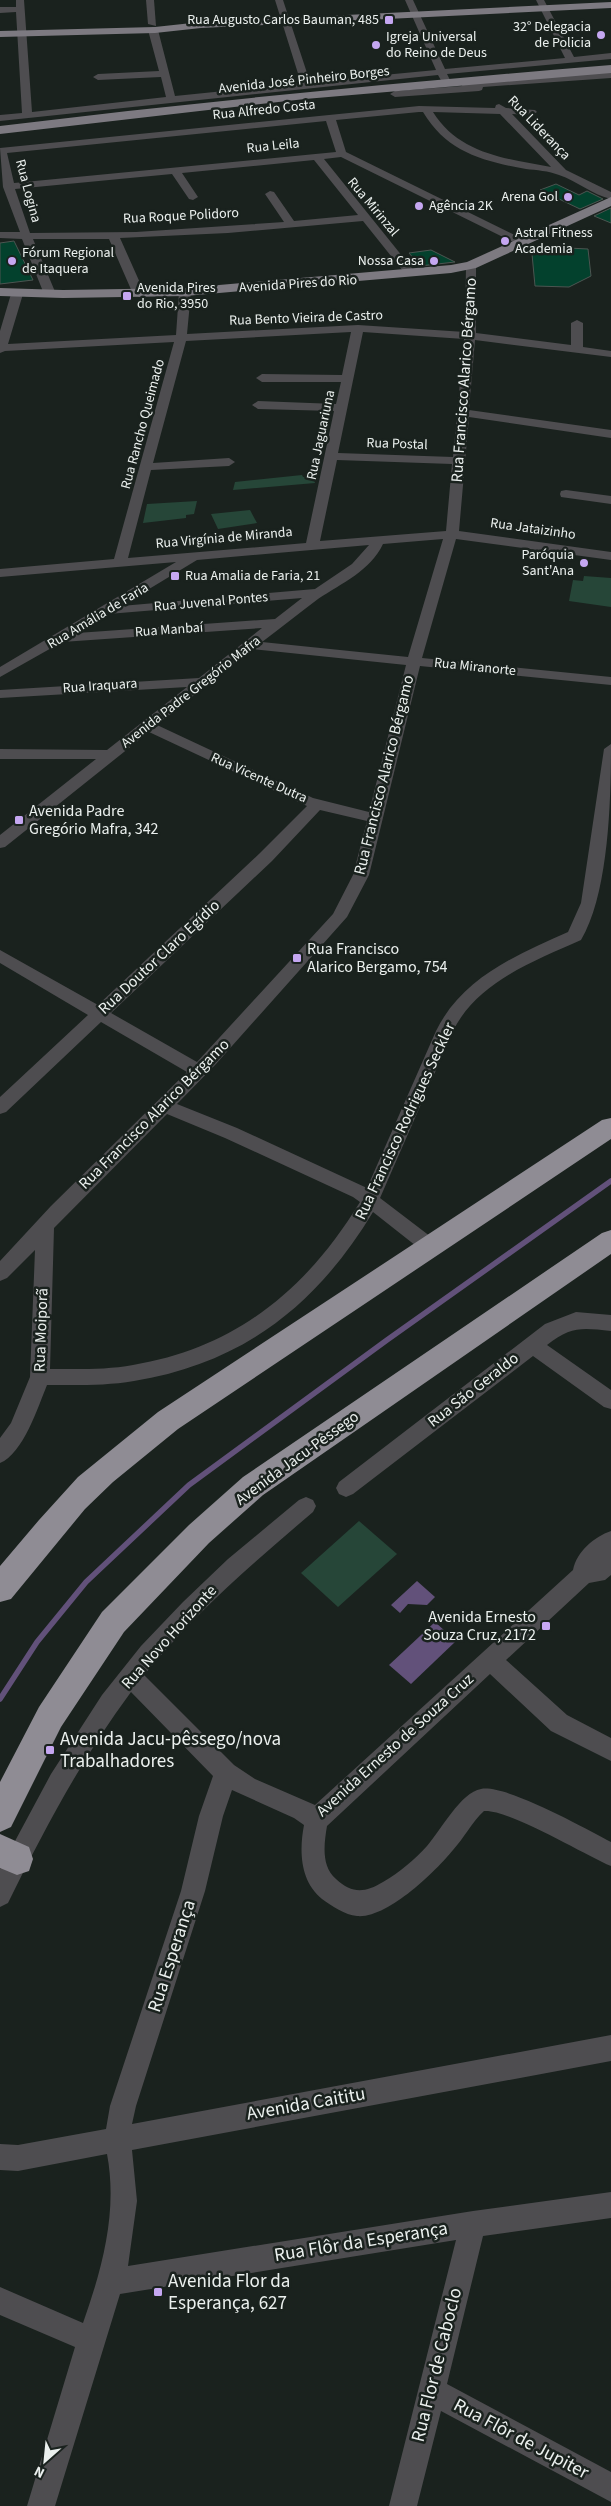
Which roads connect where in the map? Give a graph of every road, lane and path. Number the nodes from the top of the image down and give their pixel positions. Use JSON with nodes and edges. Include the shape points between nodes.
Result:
{"nodes":[{"id":1,"x":150,"y":0,"type":"edge"},
{"id":2,"x":279,"y":0,"type":"edge"},
{"id":3,"x":409,"y":0,"type":"edge"},
{"id":4,"x":20,"y":5,"type":"edge"},
{"id":5,"x":542,"y":5,"type":"edge"},
{"id":6,"x":611,"y":5,"type":"edge"},
{"id":7,"x":0,"y":10,"type":"edge"},
{"id":8,"x":416,"y":15,"type":"junction"},
{"id":9,"x":286,"y":21,"type":"junction"},
{"id":10,"x":197,"y":25,"type":"joint"},
{"id":11,"x":154,"y":27,"type":"junction"},
{"id":12,"x":22,"y":33,"type":"junction"},
{"id":13,"x":0,"y":34,"type":"edge"},
{"id":14,"x":611,"y":56,"type":"edge"},
{"id":15,"x":570,"y":59,"type":"junction"},
{"id":16,"x":611,"y":65,"type":"edge"},
{"id":17,"x":611,"y":69,"type":"edge"},
{"id":18,"x":164,"y":74,"type":"junction"},
{"id":19,"x":611,"y":75,"type":"edge"},
{"id":20,"x":98,"y":77,"type":"dead end"},
{"id":21,"x":449,"y":79,"type":"junction"},
{"id":22,"x":581,"y":82,"type":"dead end"},
{"id":23,"x":306,"y":85,"type":"junction"},
{"id":24,"x":485,"y":88,"type":"junction"},
{"id":25,"x":395,"y":94,"type":"dead end"},
{"id":26,"x":171,"y":99,"type":"junction"},
{"id":27,"x":426,"y":109,"type":"junction"},
{"id":28,"x":502,"y":111,"type":"junction"},
{"id":29,"x":532,"y":112,"type":"dead end"},
{"id":30,"x":27,"y":115,"type":"junction"},
{"id":31,"x":0,"y":118,"type":"edge"},
{"id":32,"x":330,"y":118,"type":"junction"},
{"id":33,"x":0,"y":123,"type":"edge"},
{"id":34,"x":0,"y":130,"type":"edge"},
{"id":35,"x":1,"y":151,"type":"edge"},
{"id":36,"x":342,"y":154,"type":"junction"},
{"id":37,"x":316,"y":156,"type":"junction"},
{"id":38,"x":175,"y":170,"type":"junction"},
{"id":39,"x":562,"y":172,"type":"junction"},
{"id":40,"x":8,"y":187,"type":"junction"},
{"id":41,"x":270,"y":194,"type":"dead end"},
{"id":42,"x":611,"y":196,"type":"edge"},
{"id":43,"x":193,"y":197,"type":"dead end"},
{"id":44,"x":611,"y":201,"type":"edge"},
{"id":45,"x":364,"y":218,"type":"junction"},
{"id":46,"x":291,"y":225,"type":"junction"},
{"id":47,"x":0,"y":235,"type":"edge"},
{"id":48,"x":113,"y":235,"type":"junction"},
{"id":49,"x":25,"y":236,"type":"junction"},
{"id":50,"x":521,"y":242,"type":"junction"},
{"id":51,"x":471,"y":265,"type":"junction"},
{"id":52,"x":411,"y":274,"type":"junction"},
{"id":53,"x":0,"y":292,"type":"edge"},
{"id":54,"x":185,"y":292,"type":"junction"},
{"id":55,"x":17,"y":294,"type":"junction"},
{"id":56,"x":50,"y":294,"type":"junction"},
{"id":57,"x":139,"y":294,"type":"junction"},
{"id":58,"x":577,"y":323,"type":"dead end"},
{"id":59,"x":358,"y":328,"type":"junction"},
{"id":60,"x":470,"y":336,"type":"junction"},
{"id":61,"x":181,"y":338,"type":"junction"},
{"id":62,"x":0,"y":349,"type":"edge"},
{"id":63,"x":577,"y":349,"type":"junction"},
{"id":64,"x":611,"y":354,"type":"edge"},
{"id":65,"x":262,"y":378,"type":"dead end"},
{"id":66,"x":348,"y":379,"type":"junction"},
{"id":67,"x":258,"y":405,"type":"dead end"},
{"id":68,"x":341,"y":408,"type":"junction"},
{"id":69,"x":463,"y":413,"type":"junction"},
{"id":70,"x":611,"y":434,"type":"edge"},
{"id":71,"x":332,"y":456,"type":"junction"},
{"id":72,"x":460,"y":461,"type":"junction"},
{"id":73,"x":229,"y":462,"type":"dead end"},
{"id":74,"x":147,"y":467,"type":"junction"},
{"id":75,"x":566,"y":494,"type":"dead end"},
{"id":76,"x":611,"y":500,"type":"edge"},
{"id":77,"x":451,"y":534,"type":"junction"},
{"id":78,"x":378,"y":540,"type":"junction"},
{"id":79,"x":312,"y":547,"type":"junction"},
{"id":80,"x":611,"y":556,"type":"edge"},
{"id":81,"x":195,"y":557,"type":"junction"},
{"id":82,"x":120,"y":562,"type":"junction"},
{"id":83,"x":0,"y":573,"type":"edge"},
{"id":84,"x":317,"y":593,"type":"junction"},
{"id":85,"x":104,"y":612,"type":"junction"},
{"id":86,"x":277,"y":623,"type":"junction"},
{"id":87,"x":61,"y":638,"type":"junction"},
{"id":88,"x":250,"y":645,"type":"junction"},
{"id":89,"x":414,"y":660,"type":"junction"},
{"id":90,"x":0,"y":673,"type":"edge"},
{"id":91,"x":611,"y":681,"type":"edge"},
{"id":92,"x":200,"y":682,"type":"junction"},
{"id":93,"x":0,"y":694,"type":"edge"},
{"id":94,"x":148,"y":726,"type":"junction"},
{"id":95,"x":611,"y":749,"type":"edge"},
{"id":96,"x":0,"y":754,"type":"edge"},
{"id":97,"x":111,"y":755,"type":"junction"},
{"id":98,"x":317,"y":804,"type":"junction"},
{"id":99,"x":375,"y":818,"type":"junction"},
{"id":100,"x":0,"y":843,"type":"edge"},
{"id":101,"x":0,"y":956,"type":"edge"},
{"id":102,"x":99,"y":1013,"type":"junction"},
{"id":103,"x":198,"y":1071,"type":"junction"},
{"id":104,"x":163,"y":1105,"type":"junction"},
{"id":105,"x":0,"y":1107,"type":"edge"},
{"id":106,"x":611,"y":1127,"type":"edge"},
{"id":107,"x":371,"y":1199,"type":"junction"},
{"id":108,"x":45,"y":1226,"type":"junction"},
{"id":109,"x":611,"y":1240,"type":"edge"},
{"id":110,"x":432,"y":1248,"type":"junction"},
{"id":111,"x":0,"y":1273,"type":"edge"},
{"id":112,"x":611,"y":1323,"type":"edge"},
{"id":113,"x":532,"y":1345,"type":"junction"},
{"id":114,"x":40,"y":1377,"type":"junction"},
{"id":115,"x":611,"y":1401,"type":"edge"},
{"id":116,"x":0,"y":1454,"type":"edge"},
{"id":117,"x":346,"y":1488,"type":"dead end"},
{"id":118,"x":306,"y":1506,"type":"dead end"},
{"id":119,"x":611,"y":1540,"type":"edge"},
{"id":120,"x":611,"y":1562,"type":"edge"},
{"id":121,"x":584,"y":1574,"type":"junction"},
{"id":122,"x":0,"y":1589,"type":"edge"},
{"id":123,"x":489,"y":1659,"type":"junction"},
{"id":124,"x":130,"y":1676,"type":"junction"},
{"id":125,"x":611,"y":1750,"type":"edge"},
{"id":126,"x":226,"y":1773,"type":"junction"},
{"id":127,"x":0,"y":1816,"type":"edge"},
{"id":128,"x":316,"y":1820,"type":"junction"},
{"id":129,"x":611,"y":1854,"type":"edge"},
{"id":130,"x":8,"y":1855,"type":"edge"},
{"id":131,"x":0,"y":1895,"type":"edge"},
{"id":132,"x":611,"y":2048,"type":"edge"},
{"id":133,"x":117,"y":2138,"type":"junction"},
{"id":134,"x":0,"y":2156,"type":"edge"},
{"id":135,"x":611,"y":2206,"type":"edge"},
{"id":136,"x":473,"y":2224,"type":"junction"},
{"id":137,"x":111,"y":2282,"type":"junction"},
{"id":138,"x":0,"y":2301,"type":"edge"},
{"id":139,"x":91,"y":2340,"type":"junction"},
{"id":140,"x":430,"y":2390,"type":"junction"},
{"id":141,"x":611,"y":2488,"type":"edge"},
{"id":142,"x":40,"y":2506,"type":"edge"},
{"id":143,"x":403,"y":2506,"type":"edge"}],
"edges":[{"from":1,"to":11,"type":"street"},
{"from":2,"to":9,"type":"street"},
{"from":3,"to":8,"type":"street"},
{"from":4,"to":7,"type":"street"},
{"from":4,"to":12,"type":"street"},
{"from":5,"to":6,"type":"main road"},
{"from":5,"to":8,"type":"main road"},
{"from":5,"to":15,"type":"street"},
{"from":8,"to":9,"type":"main road"},
{"from":8,"to":21,"type":"street"},
{"from":9,"to":10,"type":"main road"},
{"from":9,"to":23,"type":"street"},
{"from":10,"to":11,"type":"main road"},
{"from":11,"to":12,"type":"main road"},
{"from":11,"to":18,"type":"street"},
{"from":12,"to":13,"type":"main road"},
{"from":12,"to":30,"type":"street"},
{"from":14,"to":15,"type":"street"},
{"from":15,"to":21,"type":"street"},
{"from":16,"to":21,"type":"main road","name":"Avenida José Pinheiro Borges"},
{"from":17,"to":21,"type":"main road","name":"Avenida José Pinheiro Borges"},
{"from":18,"to":20,"type":"street"},
{"from":18,"to":26,"type":"street"},
{"from":19,"to":21,"type":"street"},
{"from":21,"to":23,"type":"street"},
{"from":21,"to":33,"type":"main road","name":"Avenida José Pinheiro Borges","via":[[265,94]]},
{"from":21,"to":34,"type":"main road","name":"Avenida José Pinheiro Borges"},
{"from":22,"to":24,"type":"street","name":"Rua Liderança"},
{"from":23,"to":26,"type":"street"},
{"from":24,"to":25,"type":"street"},
{"from":24,"to":28,"type":"street","name":"Rua Liderança"},
{"from":26,"to":30,"type":"street"},
{"from":27,"to":28,"type":"street","name":"Rua Alfredo Costa"},
{"from":27,"to":32,"type":"street","name":"Rua Alfredo Costa"},
{"from":27,"to":39,"type":"street","via":[[445,134],[470,151]]},
{"from":28,"to":29,"type":"street","name":"Rua Alfredo Costa"},
{"from":28,"to":39,"type":"street","name":"Rua Liderança"},
{"from":30,"to":31,"type":"street"},
{"from":32,"to":35,"type":"street","name":"Rua Alfredo Costa"},
{"from":32,"to":36,"type":"street"},
{"from":35,"to":40,"type":"street","name":"Rua Logina"},
{"from":36,"to":37,"type":"street","name":"Rua Leila"},
{"from":36,"to":50,"type":"street"},
{"from":37,"to":38,"type":"street","name":"Rua Leila"},
{"from":37,"to":45,"type":"street","name":"Rua Mirinzal"},
{"from":38,"to":40,"type":"street","name":"Rua Leila"},
{"from":38,"to":43,"type":"street"},
{"from":39,"to":42,"type":"street","name":"Rua Liderança"},
{"from":40,"to":49,"type":"street","name":"Rua Logina"},
{"from":41,"to":46,"type":"street"},
{"from":44,"to":50,"type":"main road","name":"Avenida Pires do Rio"},
{"from":45,"to":46,"type":"street","name":"Rua Roque Polidoro"},
{"from":45,"to":52,"type":"street","name":"Rua Mirinzal"},
{"from":46,"to":48,"type":"street","name":"Rua Roque Polidoro"},
{"from":47,"to":49,"type":"street","name":"Rua Roque Polidoro"},
{"from":48,"to":49,"type":"street","name":"Rua Roque Polidoro"},
{"from":48,"to":57,"type":"street"},
{"from":49,"to":56,"type":"street","name":"Rua Logina"},
{"from":50,"to":51,"type":"main road","name":"Avenida Pires do Rio"},
{"from":51,"to":52,"type":"main road","name":"Avenida Pires do Rio"},
{"from":51,"to":60,"type":"street","name":"Rua Francisco Alarico Bérgamo"},
{"from":52,"to":54,"type":"main road","name":"Avenida Pires do Rio"},
{"from":53,"to":55,"type":"main road","name":"Avenida Pires do Rio"},
{"from":54,"to":57,"type":"main road","name":"Avenida Pires do Rio"},
{"from":54,"to":61,"type":"street","name":"Rua Rancho Queimado"},
{"from":55,"to":56,"type":"main road","name":"Avenida Pires do Rio"},
{"from":55,"to":62,"type":"street"},
{"from":56,"to":57,"type":"main road","name":"Avenida Pires do Rio"},
{"from":58,"to":63,"type":"street"},
{"from":59,"to":60,"type":"street","name":"Rua Bento Vieira de Castro"},
{"from":59,"to":61,"type":"street","name":"Rua Bento Vieira de Castro"},
{"from":59,"to":66,"type":"street","name":"Rua Jaguariuna"},
{"from":60,"to":63,"type":"street","name":"Rua Bento Vieira de Castro"},
{"from":60,"to":69,"type":"street","name":"Rua Francisco Alarico Bérgamo"},
{"from":61,"to":62,"type":"street","name":"Rua Bento Vieira de Castro"},
{"from":61,"to":74,"type":"street","name":"Rua Rancho Queimado"},
{"from":63,"to":64,"type":"street","name":"Rua Bento Vieira de Castro"},
{"from":65,"to":66,"type":"street"},
{"from":66,"to":68,"type":"street","name":"Rua Jaguariuna"},
{"from":67,"to":68,"type":"street"},
{"from":68,"to":71,"type":"street","name":"Rua Jaguariuna"},
{"from":69,"to":70,"type":"street"},
{"from":69,"to":72,"type":"street","name":"Rua Francisco Alarico Bérgamo"},
{"from":71,"to":72,"type":"street","name":"Rua Postal"},
{"from":71,"to":79,"type":"street","name":"Rua Jaguariuna"},
{"from":72,"to":77,"type":"street","name":"Rua Francisco Alarico Bérgamo"},
{"from":73,"to":74,"type":"street"},
{"from":74,"to":82,"type":"street","name":"Rua Rancho Queimado"},
{"from":75,"to":76,"type":"street"},
{"from":77,"to":78,"type":"street","name":"Rua Virgínia de Miranda"},
{"from":77,"to":80,"type":"street","name":"Rua Jataizinho"},
{"from":77,"to":89,"type":"street","name":"Rua Francisco Alarico Bérgamo"},
{"from":78,"to":79,"type":"street","name":"Rua Virgínia de Miranda"},
{"from":78,"to":84,"type":"street","name":"Avenida Padre Gregório Mafra","via":[[376,548],[364,561]]},
{"from":79,"to":81,"type":"street","name":"Rua Virgínia de Miranda"},
{"from":81,"to":82,"type":"street","name":"Rua Virgínia de Miranda"},
{"from":81,"to":85,"type":"street","name":"Rua Amália de Faria"},
{"from":82,"to":83,"type":"street","name":"Rua Virgínia de Miranda"},
{"from":84,"to":85,"type":"street","name":"Rua Juvenal Pontes"},
{"from":84,"to":86,"type":"street","name":"Avenida Padre Gregório Mafra"},
{"from":85,"to":87,"type":"street","name":"Rua Amália de Faria"},
{"from":86,"to":87,"type":"street","name":"Rua Manbaí"},
{"from":86,"to":88,"type":"street","name":"Avenida Padre Gregório Mafra"},
{"from":87,"to":90,"type":"street","name":"Rua Amália de Faria"},
{"from":88,"to":89,"type":"street","name":"Rua Miranorte"},
{"from":88,"to":92,"type":"street","name":"Avenida Padre Gregório Mafra"},
{"from":89,"to":91,"type":"street","name":"Rua Miranorte"},
{"from":89,"to":99,"type":"street","name":"Rua Francisco Alarico Bérgamo"},
{"from":92,"to":93,"type":"street","name":"Rua Iraquara"},
{"from":92,"to":94,"type":"street","name":"Avenida Padre Gregório Mafra"},
{"from":94,"to":97,"type":"street","name":"Avenida Padre Gregório Mafra"},
{"from":94,"to":98,"type":"street","name":"Rua Vicente Dutra"},
{"from":95,"to":107,"type":"street","name":"Rua Francisco Rodrigues Seckler","via":[[589,903],[575,936],[495,975],[459,1007],[435,1052]]},
{"from":96,"to":97,"type":"street"},
{"from":97,"to":100,"type":"street","name":"Avenida Padre Gregório Mafra"},
{"from":98,"to":99,"type":"street","name":"Rua Vicente Dutra"},
{"from":98,"to":102,"type":"street","name":"Rua Doutor Claro Egídio","via":[[266,857]]},
{"from":99,"to":103,"type":"street","name":"Rua Francisco Alarico Bérgamo","via":[[361,874],[339,917]]},
{"from":101,"to":102,"type":"street"},
{"from":102,"to":103,"type":"street"},
{"from":102,"to":105,"type":"street","name":"Rua Doutor Claro Egídio"},
{"from":103,"to":104,"type":"street","name":"Rua Francisco Alarico Bérgamo"},
{"from":104,"to":107,"type":"street"},
{"from":104,"to":108,"type":"street","name":"Rua Francisco Alarico Bérgamo"},
{"from":106,"to":110,"type":"highway"},
{"from":107,"to":110,"type":"street"},
{"from":107,"to":114,"type":"street","name":"Rua Francisco Rodrigues Seckler","via":[[347,1239],[302,1293],[277,1315],[233,1341],[177,1364],[133,1373]]},
{"from":108,"to":111,"type":"street","name":"Rua Francisco Alarico Bérgamo"},
{"from":108,"to":114,"type":"street","name":"Rua Moiporã"},
{"from":109,"to":127,"type":"highway","name":"Avenida Jacu-Pêssego","via":[[261,1480],[199,1534],[114,1622],[50,1718]]},
{"from":110,"to":122,"type":"highway","via":[[233,1374],[170,1418],[102,1473],[47,1531]]},
{"from":112,"to":113,"type":"street","name":"Rua São Geraldo","via":[[576,1320],[552,1330]]},
{"from":113,"to":115,"type":"street"},
{"from":113,"to":117,"type":"street","name":"Rua São Geraldo"},
{"from":114,"to":116,"type":"street","name":"Rua Moiporã","via":[[19,1428]]},
{"from":118,"to":124,"type":"street","name":"Rua Novo Horizonte","via":[[217,1583]]},
{"from":119,"to":121,"type":"street","name":"Avenida Ernesto de Souza Cruz","via":[[586,1561]]},
{"from":120,"to":121,"type":"street","name":"Avenida Ernesto de Souza Cruz","via":[[597,1573]]},
{"from":121,"to":123,"type":"street","name":"Avenida Ernesto de Souza Cruz"},
{"from":123,"to":125,"type":"street","via":[[559,1723]]},
{"from":123,"to":128,"type":"street","name":"Avenida Ernesto de Souza Cruz"},
{"from":124,"to":126,"type":"street","name":"Avenida Ernesto de Souza Cruz"},
{"from":124,"to":130,"type":"street","name":"Rua Novo Horizonte"},
{"from":126,"to":128,"type":"street","name":"Avenida Ernesto de Souza Cruz","via":[[247,1787],[302,1810]]},
{"from":126,"to":133,"type":"street","name":"Rua Esperança","via":[[211,1816],[194,1891],[123,2106]]},
{"from":128,"to":129,"type":"street","via":[[312,1855],[316,1873],[328,1888],[347,1902],[357,1904],[376,1900],[424,1868],[480,1800],[492,1799],[529,1814]]},
{"from":130,"to":131,"type":"street","name":"Rua Novo Horizonte"},
{"from":132,"to":133,"type":"street","name":"Avenida Caititu"},
{"from":133,"to":134,"type":"street","name":"Avenida Caititu","via":[[18,2158]]},
{"from":133,"to":137,"type":"street","via":[[124,2201],[119,2248]]},
{"from":135,"to":136,"type":"street","name":"Rua Flôr da Esperança"},
{"from":136,"to":137,"type":"street","name":"Rua Flôr da Esperança"},
{"from":136,"to":140,"type":"street","name":"Rua Flor de Caboclo"},
{"from":137,"to":139,"type":"street"},
{"from":138,"to":139,"type":"street"},
{"from":139,"to":142,"type":"street"},
{"from":140,"to":141,"type":"street","name":"Rua Flôr de Jupiter"},
{"from":140,"to":143,"type":"street","name":"Rua Flor de Caboclo"}]}
